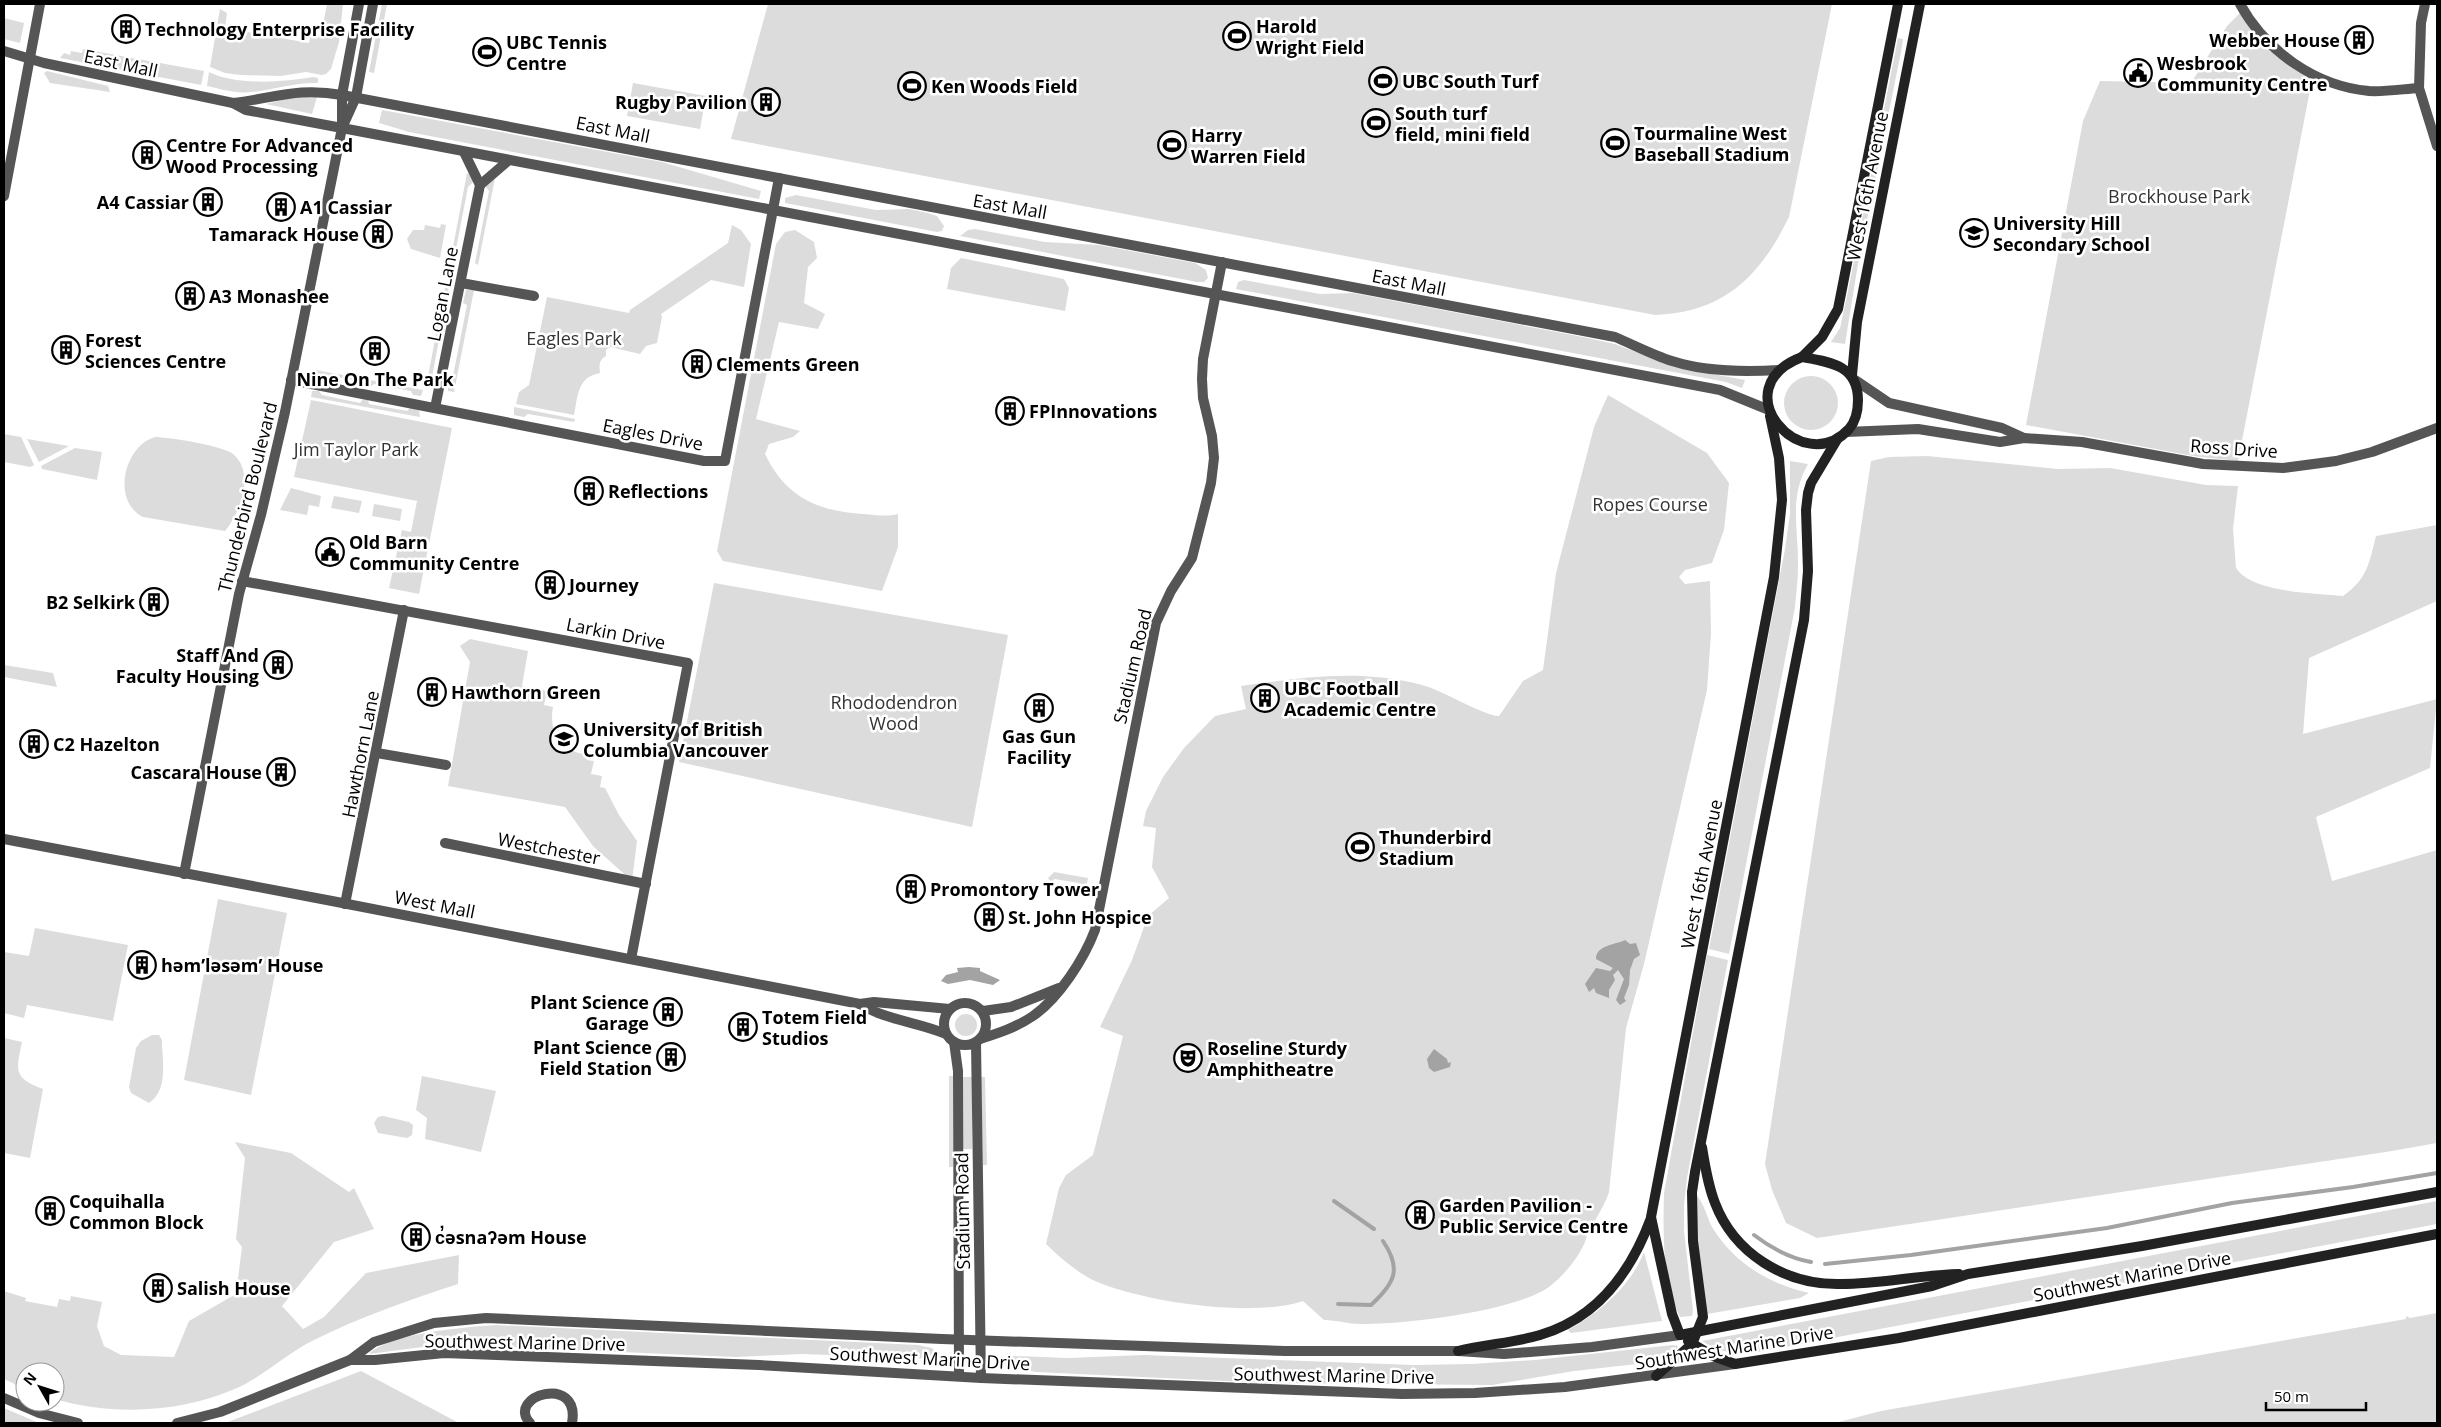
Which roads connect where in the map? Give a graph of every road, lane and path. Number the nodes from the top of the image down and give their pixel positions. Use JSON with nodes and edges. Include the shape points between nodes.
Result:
{"nodes":[{"id":1,"x":40,"y":4,"type":"edge"},
{"id":2,"x":359,"y":4,"type":"edge"},
{"id":3,"x":373,"y":4,"type":"edge"},
{"id":4,"x":1898,"y":4,"type":"edge"},
{"id":5,"x":1920,"y":4,"type":"edge"},
{"id":6,"x":2240,"y":4,"type":"edge"},
{"id":7,"x":2425,"y":4,"type":"edge"},
{"id":8,"x":4,"y":51,"type":"edge"},
{"id":9,"x":29,"y":59,"type":"junction"},
{"id":10,"x":2419,"y":88,"type":"junction"},
{"id":11,"x":342,"y":95,"type":"junction"},
{"id":12,"x":356,"y":97,"type":"junction"},
{"id":13,"x":233,"y":103,"type":"junction"},
{"id":14,"x":342,"y":128,"type":"junction"},
{"id":15,"x":2437,"y":146,"type":"edge"},
{"id":16,"x":464,"y":152,"type":"junction"},
{"id":17,"x":509,"y":160,"type":"junction"},
{"id":18,"x":779,"y":178,"type":"junction"},
{"id":19,"x":480,"y":185,"type":"junction"},
{"id":20,"x":4,"y":196,"type":"edge"},
{"id":21,"x":773,"y":210,"type":"junction"},
{"id":22,"x":1222,"y":262,"type":"junction"},
{"id":23,"x":461,"y":283,"type":"junction"},
{"id":24,"x":1215,"y":292,"type":"junction"},
{"id":25,"x":534,"y":296,"type":"dead end"},
{"id":26,"x":1802,"y":357,"type":"junction"},
{"id":27,"x":1779,"y":370,"type":"junction"},
{"id":28,"x":1853,"y":378,"type":"junction"},
{"id":29,"x":292,"y":380,"type":"junction"},
{"id":30,"x":435,"y":408,"type":"junction"},
{"id":31,"x":1770,"y":413,"type":"junction"},
{"id":32,"x":2437,"y":428,"type":"edge"},
{"id":33,"x":1842,"y":435,"type":"junction"},
{"id":34,"x":2024,"y":438,"type":"junction"},
{"id":35,"x":242,"y":581,"type":"junction"},
{"id":36,"x":404,"y":610,"type":"junction"},
{"id":37,"x":377,"y":753,"type":"junction"},
{"id":38,"x":446,"y":765,"type":"dead end"},
{"id":39,"x":4,"y":839,"type":"edge"},
{"id":40,"x":445,"y":843,"type":"dead end"},
{"id":41,"x":184,"y":874,"type":"junction"},
{"id":42,"x":646,"y":884,"type":"junction"},
{"id":43,"x":345,"y":904,"type":"junction"},
{"id":44,"x":631,"y":959,"type":"junction"},
{"id":45,"x":1060,"y":988,"type":"junction"},
{"id":46,"x":860,"y":1004,"type":"junction"},
{"id":47,"x":950,"y":1009,"type":"junction"},
{"id":48,"x":983,"y":1011,"type":"junction"},
{"id":49,"x":946,"y":1034,"type":"junction"},
{"id":50,"x":978,"y":1041,"type":"junction"},
{"id":51,"x":954,"y":1042,"type":"junction"},
{"id":52,"x":1701,"y":1139,"type":"junction"},
{"id":53,"x":2437,"y":1192,"type":"edge"},
{"id":54,"x":1651,"y":1217,"type":"junction"},
{"id":55,"x":2437,"y":1234,"type":"edge"},
{"id":56,"x":1968,"y":1274,"type":"junction"},
{"id":57,"x":1699,"y":1330,"type":"junction"},
{"id":58,"x":1680,"y":1335,"type":"junction"},
{"id":59,"x":958,"y":1340,"type":"junction"},
{"id":60,"x":980,"y":1340,"type":"junction"},
{"id":61,"x":1692,"y":1344,"type":"junction"},
{"id":62,"x":1458,"y":1352,"type":"junction"},
{"id":63,"x":350,"y":1360,"type":"junction"},
{"id":64,"x":1735,"y":1364,"type":"junction"},
{"id":65,"x":959,"y":1376,"type":"junction"},
{"id":66,"x":1656,"y":1376,"type":"junction"},
{"id":67,"x":981,"y":1378,"type":"junction"},
{"id":68,"x":4,"y":1398,"type":"edge"},
{"id":69,"x":78,"y":1423,"type":"edge"},
{"id":70,"x":177,"y":1423,"type":"edge"},
{"id":71,"x":530,"y":1423,"type":"edge"},
{"id":72,"x":572,"y":1423,"type":"edge"}],
"edges":[{"from":1,"to":9,"type":"street"},
{"from":2,"to":11,"type":"street","name":"Thunderbird Boulevard"},
{"from":3,"to":12,"type":"street","name":"Thunderbird Boulevard"},
{"from":4,"to":26,"type":"main road","name":"West 16th Avenue","via":[[1838,308],[1822,337]]},
{"from":5,"to":28,"type":"main road","name":"West 16th Avenue","via":[[1860,303]]},
{"from":6,"to":10,"type":"street","via":[[2255,28],[2272,46],[2311,74],[2348,88],[2371,91]]},
{"from":7,"to":10,"type":"street","via":[[2421,23]]},
{"from":8,"to":9,"type":"street","name":"East Mall"},
{"from":9,"to":13,"type":"street","name":"East Mall"},
{"from":9,"to":20,"type":"street"},
{"from":10,"to":15,"type":"street"},
{"from":11,"to":12,"type":"street","name":"East Mall"},
{"from":11,"to":13,"type":"street","name":"East Mall","via":[[319,91],[288,92]]},
{"from":11,"to":14,"type":"street","name":"Thunderbird Boulevard"},
{"from":12,"to":14,"type":"street","name":"Thunderbird Boulevard"},
{"from":12,"to":18,"type":"street","name":"East Mall"},
{"from":13,"to":14,"type":"street","name":"East Mall","via":[[246,110]]},
{"from":14,"to":16,"type":"street","name":"East Mall"},
{"from":14,"to":29,"type":"street","name":"Thunderbird Boulevard"},
{"from":16,"to":17,"type":"street","name":"East Mall"},
{"from":16,"to":19,"type":"street"},
{"from":17,"to":19,"type":"street"},
{"from":17,"to":21,"type":"street","name":"East Mall"},
{"from":18,"to":21,"type":"street","name":"Eagles Drive"},
{"from":18,"to":22,"type":"street","name":"East Mall"},
{"from":19,"to":23,"type":"street","name":"Logan Lane"},
{"from":21,"to":24,"type":"street","name":"East Mall"},
{"from":21,"to":30,"type":"street","name":"Eagles Drive","via":[[725,461],[704,461]]},
{"from":22,"to":24,"type":"street","name":"Stadium Road"},
{"from":22,"to":27,"type":"street","name":"East Mall","via":[[1615,337],[1672,361],[1746,372]]},
{"from":23,"to":25,"type":"street"},
{"from":23,"to":30,"type":"street","name":"Logan Lane"},
{"from":24,"to":31,"type":"street","name":"East Mall","via":[[1720,390]]},
{"from":24,"to":45,"type":"street","name":"Stadium Road","via":[[1202,379],[1214,458],[1211,483],[1192,558],[1170,591],[1156,623],[1095,930],[1082,959]]},
{"from":26,"to":27,"type":"main road"},
{"from":26,"to":28,"type":"main road","via":[[1830,362]]},
{"from":27,"to":31,"type":"main road","via":[[1768,391]]},
{"from":28,"to":33,"type":"main road","via":[[1858,410],[1854,424]]},
{"from":28,"to":34,"type":"street","name":"Ross Drive","via":[[1889,403],[2002,428]]},
{"from":29,"to":30,"type":"street","name":"Eagles Drive"},
{"from":29,"to":35,"type":"street","name":"Thunderbird Boulevard","via":[[268,489]]},
{"from":31,"to":33,"type":"main road","via":[[1788,436],[1805,442],[1821,444]]},
{"from":31,"to":54,"type":"main road","name":"West 16th Avenue","via":[[1779,458],[1782,500],[1774,577]]},
{"from":32,"to":34,"type":"street","name":"Ross Drive","via":[[2372,452],[2283,468],[2203,464],[2082,442]]},
{"from":33,"to":34,"type":"street","name":"Ross Drive","via":[[1918,429],[2000,442]]},
{"from":33,"to":52,"type":"main road","via":[[1811,482],[1808,493],[1804,620]]},
{"from":35,"to":36,"type":"street","name":"Larkin Drive"},
{"from":35,"to":41,"type":"street","name":"Thunderbird Boulevard"},
{"from":36,"to":37,"type":"street","name":"Hawthorn Lane"},
{"from":36,"to":42,"type":"street","name":"Larkin Drive","via":[[688,663]]},
{"from":37,"to":38,"type":"street"},
{"from":37,"to":43,"type":"street","name":"Hawthorn Lane"},
{"from":39,"to":41,"type":"street","name":"West Mall"},
{"from":40,"to":42,"type":"street","name":"Westchester"},
{"from":41,"to":43,"type":"street","name":"West Mall"},
{"from":42,"to":44,"type":"street","name":"Larkin Drive"},
{"from":43,"to":44,"type":"street","name":"West Mall"},
{"from":44,"to":46,"type":"street","name":"West Mall"},
{"from":45,"to":48,"type":"street","via":[[1011,1007]]},
{"from":45,"to":50,"type":"street","name":"Stadium Road","via":[[1034,1015]]},
{"from":46,"to":47,"type":"street","name":"West Mall","via":[[874,1002]]},
{"from":46,"to":49,"type":"street","name":"West Mall","via":[[871,1012]]},
{"from":47,"to":48,"type":"street","via":[[967,1003]]},
{"from":47,"to":49,"type":"street","via":[[945,1020]]},
{"from":48,"to":50,"type":"street","via":[[986,1032]]},
{"from":49,"to":51,"type":"street"},
{"from":50,"to":51,"type":"street","via":[[965,1046]]},
{"from":50,"to":60,"type":"street","name":"Stadium Road"},
{"from":51,"to":59,"type":"street","name":"Stadium Road","via":[[958,1071]]},
{"from":52,"to":56,"type":"main road","via":[[1707,1176],[1720,1216],[1748,1252],[1778,1271],[1815,1283],[1840,1284]]},
{"from":52,"to":57,"type":"main road","via":[[1692,1201],[1693,1241],[1703,1317]]},
{"from":53,"to":56,"type":"main road","name":"Southwest Marine Drive"},
{"from":54,"to":58,"type":"main road","name":"West 16th Avenue","via":[[1672,1314]]},
{"from":54,"to":62,"type":"main road","via":[[1623,1277],[1591,1310],[1540,1335]]},
{"from":55,"to":64,"type":"main road","name":"Southwest Marine Drive","via":[[1899,1338]]},
{"from":56,"to":57,"type":"main road","name":"Southwest Marine Drive","via":[[1932,1286]]},
{"from":57,"to":58,"type":"main road","name":"Southwest Marine Drive"},
{"from":57,"to":61,"type":"main road"},
{"from":58,"to":61,"type":"main road"},
{"from":58,"to":62,"type":"street","name":"Southwest Marine Drive","via":[[1504,1354]]},
{"from":59,"to":60,"type":"street","name":"Southwest Marine Drive"},
{"from":59,"to":63,"type":"street","name":"Southwest Marine Drive","via":[[486,1318],[434,1323],[374,1342]]},
{"from":59,"to":65,"type":"street","name":"Stadium Road"},
{"from":60,"to":62,"type":"street","name":"Southwest Marine Drive","via":[[1218,1350]]},
{"from":60,"to":67,"type":"street","name":"Stadium Road"},
{"from":61,"to":64,"type":"main road"},
{"from":61,"to":66,"type":"main road"},
{"from":63,"to":65,"type":"street","name":"Southwest Marine Drive","via":[[444,1353]]},
{"from":63,"to":70,"type":"street","via":[[220,1412]]},
{"from":64,"to":66,"type":"street","name":"Southwest Marine Drive"},
{"from":65,"to":67,"type":"street","name":"Southwest Marine Drive"},
{"from":66,"to":67,"type":"street","name":"Southwest Marine Drive","via":[[1565,1387],[1402,1394]]},
{"from":68,"to":69,"type":"street","via":[[39,1413]]},
{"from":71,"to":72,"type":"street","via":[[526,1410],[528,1402],[545,1392],[555,1393],[570,1404]]}]}
